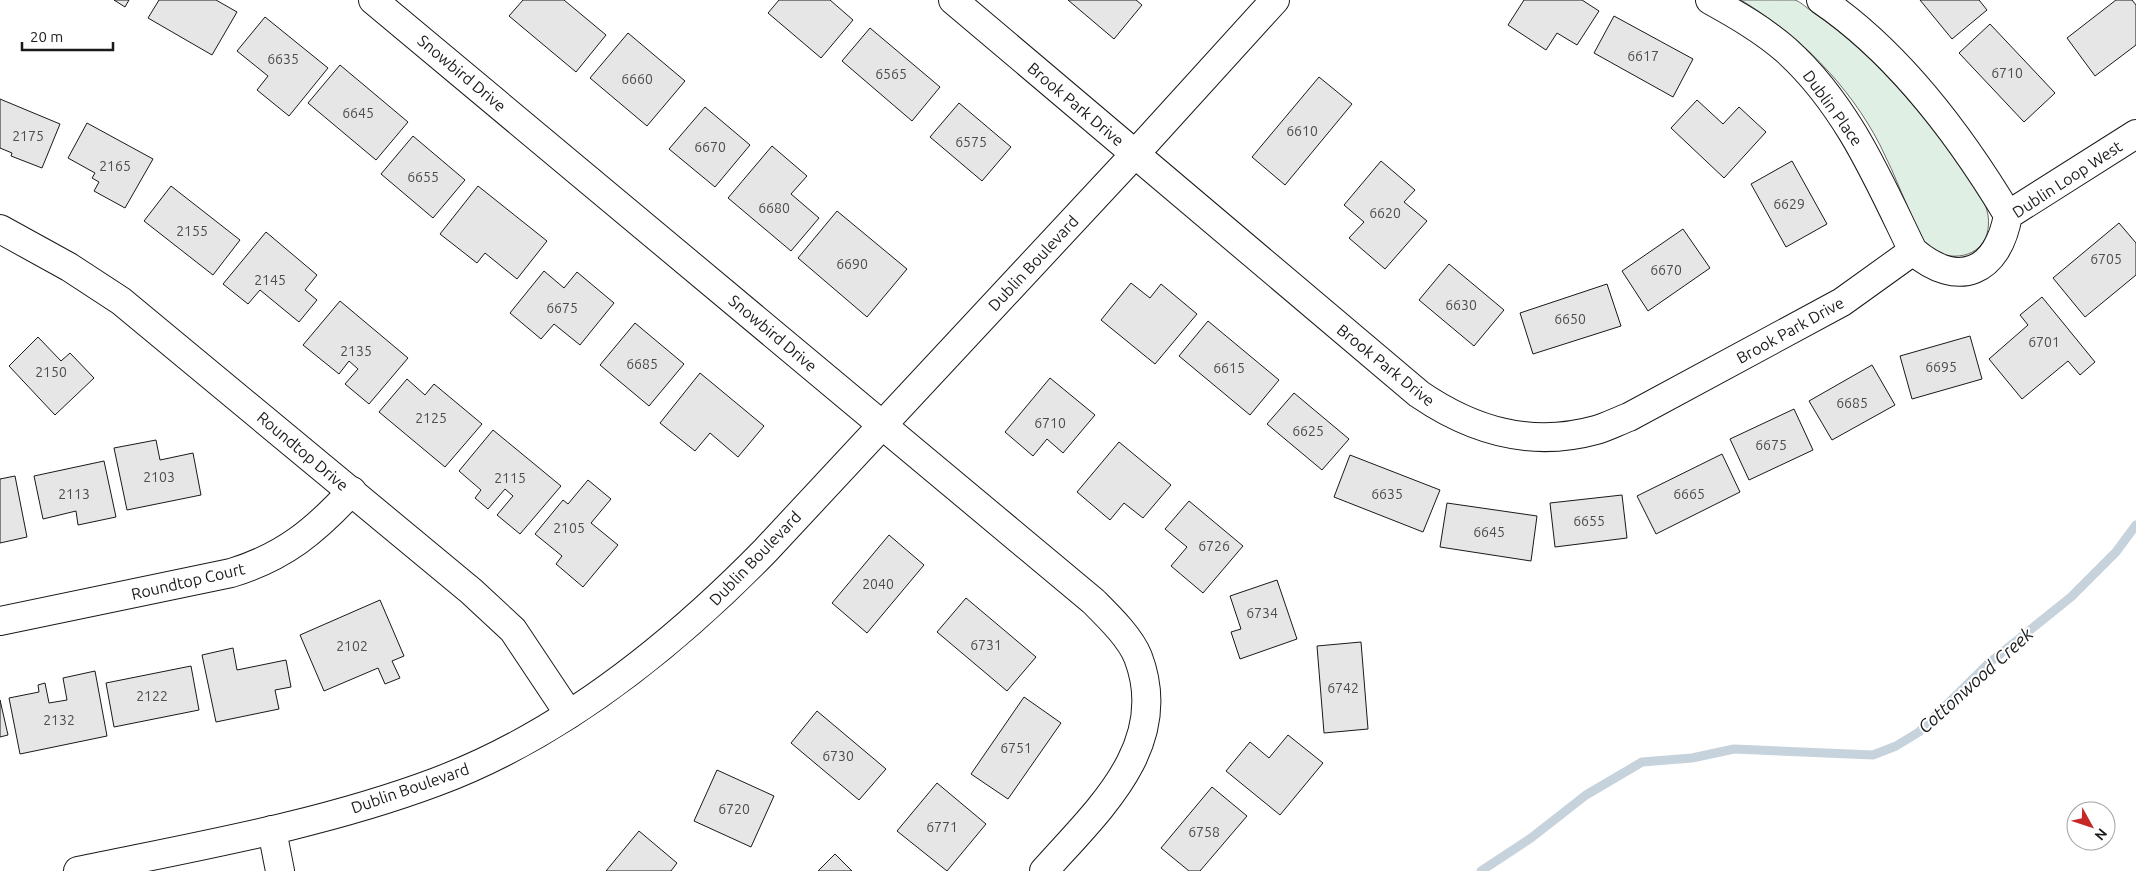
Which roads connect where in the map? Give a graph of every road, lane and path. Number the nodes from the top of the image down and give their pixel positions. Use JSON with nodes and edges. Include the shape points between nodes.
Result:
{"nodes":[{"id":1,"x":373,"y":0,"type":"edge"},
{"id":2,"x":954,"y":0,"type":"edge"},
{"id":3,"x":1275,"y":0,"type":"edge"},
{"id":4,"x":1710,"y":0,"type":"edge"},
{"id":5,"x":1821,"y":0,"type":"edge"},
{"id":6,"x":2136,"y":134,"type":"edge"},
{"id":7,"x":1135,"y":154,"type":"junction"},
{"id":8,"x":2008,"y":215,"type":"junction"},
{"id":9,"x":0,"y":229,"type":"edge"},
{"id":10,"x":1913,"y":252,"type":"junction"},
{"id":11,"x":882,"y":424,"type":"junction"},
{"id":12,"x":352,"y":491,"type":"junction"},
{"id":13,"x":0,"y":621,"type":"edge"},
{"id":14,"x":569,"y":714,"type":"junction"},
{"id":15,"x":272,"y":830,"type":"junction"},
{"id":16,"x":78,"y":871,"type":"edge"},
{"id":17,"x":280,"y":871,"type":"edge"},
{"id":18,"x":1044,"y":871,"type":"edge"}],
"edges":[{"from":1,"to":11,"type":"street","name":"Snowbird Drive"},
{"from":2,"to":7,"type":"street","name":"Brook Park Drive"},
{"from":3,"to":7,"type":"street","name":"Dublin Boulevard"},
{"from":4,"to":10,"type":"street","name":"Dublin Place","via":[[1765,33],[1820,85],[1859,143]]},
{"from":5,"to":8,"type":"street","via":[[1866,35],[1941,115],[1985,176]]},
{"from":6,"to":8,"type":"street","name":"Dublin Loop West"},
{"from":7,"to":10,"type":"street","name":"Brook Park Drive","via":[[1419,394],[1470,424],[1497,432],[1564,435],[1596,430],[1628,417],[1842,302]]},
{"from":7,"to":11,"type":"street","name":"Dublin Boulevard"},
{"from":8,"to":10,"type":"street","name":"Dublin Loop West","via":[[2005,233],[1989,260],[1966,272],[1940,269]]},
{"from":9,"to":12,"type":"street","name":"Roundtop Drive","via":[[121,301]]},
{"from":11,"to":14,"type":"street","name":"Dublin Boulevard","via":[[714,602],[652,654]]},
{"from":11,"to":18,"type":"street","name":"Snowbird Drive","via":[[1093,601],[1117,626],[1157,686],[1134,759],[1114,793]]},
{"from":12,"to":13,"type":"street","name":"Roundtop Court","via":[[300,540],[270,559],[249,567]]},
{"from":12,"to":14,"type":"street","name":"Roundtop Drive","via":[[504,620],[526,647]]},
{"from":14,"to":15,"type":"street","name":"Dublin Boulevard","via":[[437,782]]},
{"from":15,"to":16,"type":"street","name":"Dublin Boulevard"},
{"from":15,"to":17,"type":"street"}]}
